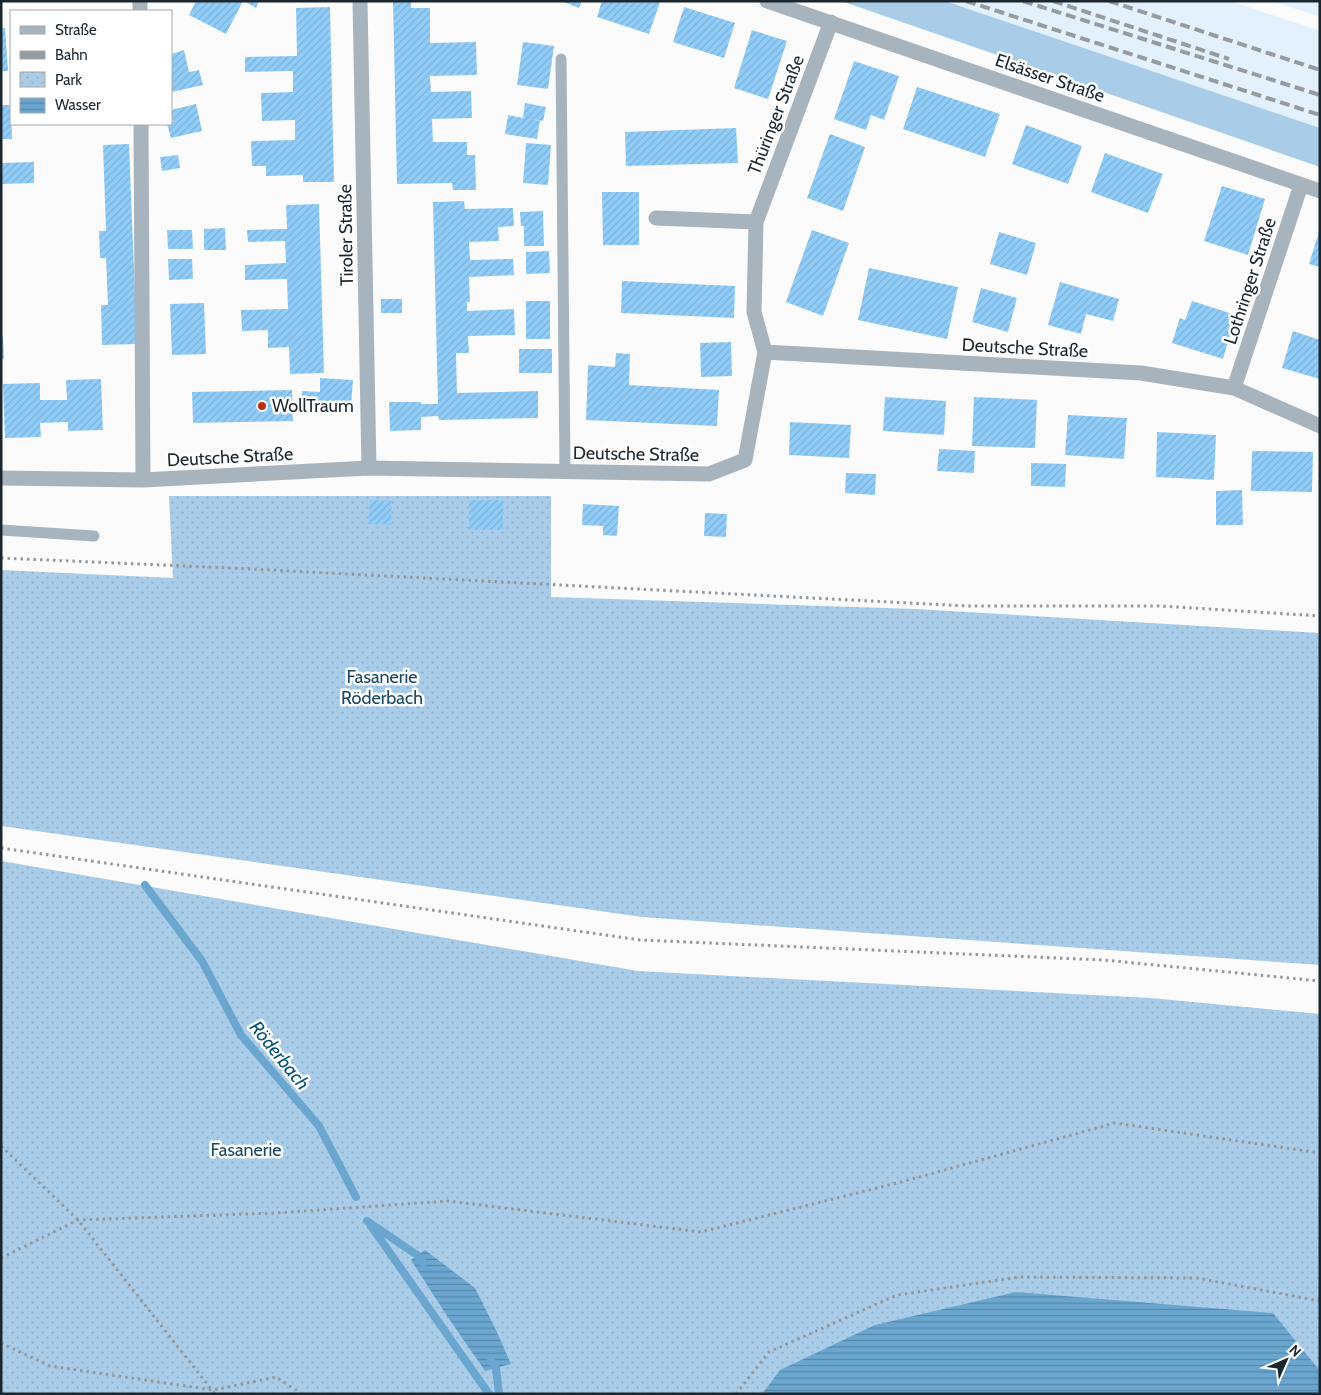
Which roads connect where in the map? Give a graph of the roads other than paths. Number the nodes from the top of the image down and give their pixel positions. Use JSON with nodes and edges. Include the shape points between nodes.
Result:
{"nodes":[{"id":1,"x":360,"y":1,"type":"edge"},
{"id":2,"x":767,"y":1,"type":"edge"},
{"id":3,"x":831,"y":22,"type":"junction"},
{"id":4,"x":561,"y":58,"type":"dead end"},
{"id":5,"x":141,"y":125,"type":"edge"},
{"id":6,"x":1301,"y":185,"type":"junction"},
{"id":7,"x":1320,"y":191,"type":"edge"},
{"id":8,"x":656,"y":218,"type":"dead end"},
{"id":9,"x":756,"y":222,"type":"junction"},
{"id":10,"x":765,"y":352,"type":"junction"},
{"id":11,"x":1234,"y":388,"type":"junction"},
{"id":12,"x":1320,"y":426,"type":"edge"},
{"id":13,"x":369,"y":468,"type":"junction"},
{"id":14,"x":565,"y":471,"type":"junction"},
{"id":15,"x":1,"y":478,"type":"edge"},
{"id":16,"x":143,"y":480,"type":"junction"},
{"id":17,"x":1,"y":530,"type":"edge"},
{"id":18,"x":94,"y":536,"type":"dead end"}],
"edges":[{"from":1,"to":13,"type":"street","name":"Tiroler Straße"},
{"from":2,"to":3,"type":"street","name":"Elsässer Straße"},
{"from":3,"to":6,"type":"street","name":"Elsässer Straße"},
{"from":3,"to":9,"type":"street","name":"Thüringer Straße"},
{"from":4,"to":14,"type":"lane"},
{"from":5,"to":16,"type":"street"},
{"from":6,"to":7,"type":"street","name":"Elsässer Straße"},
{"from":6,"to":11,"type":"street","name":"Lothringer Straße"},
{"from":8,"to":9,"type":"street"},
{"from":9,"to":10,"type":"street","name":"Thüringer Straße","via":[[754,312]]},
{"from":10,"to":11,"type":"street","name":"Deutsche Straße","via":[[1141,373]]},
{"from":10,"to":14,"type":"street","name":"Deutsche Straße","via":[[745,460],[709,474]]},
{"from":11,"to":12,"type":"street","name":"Deutsche Straße"},
{"from":13,"to":14,"type":"street","name":"Deutsche Straße"},
{"from":13,"to":16,"type":"street","name":"Deutsche Straße"},
{"from":15,"to":16,"type":"street","name":"Deutsche Straße"},
{"from":17,"to":18,"type":"lane"}]}
